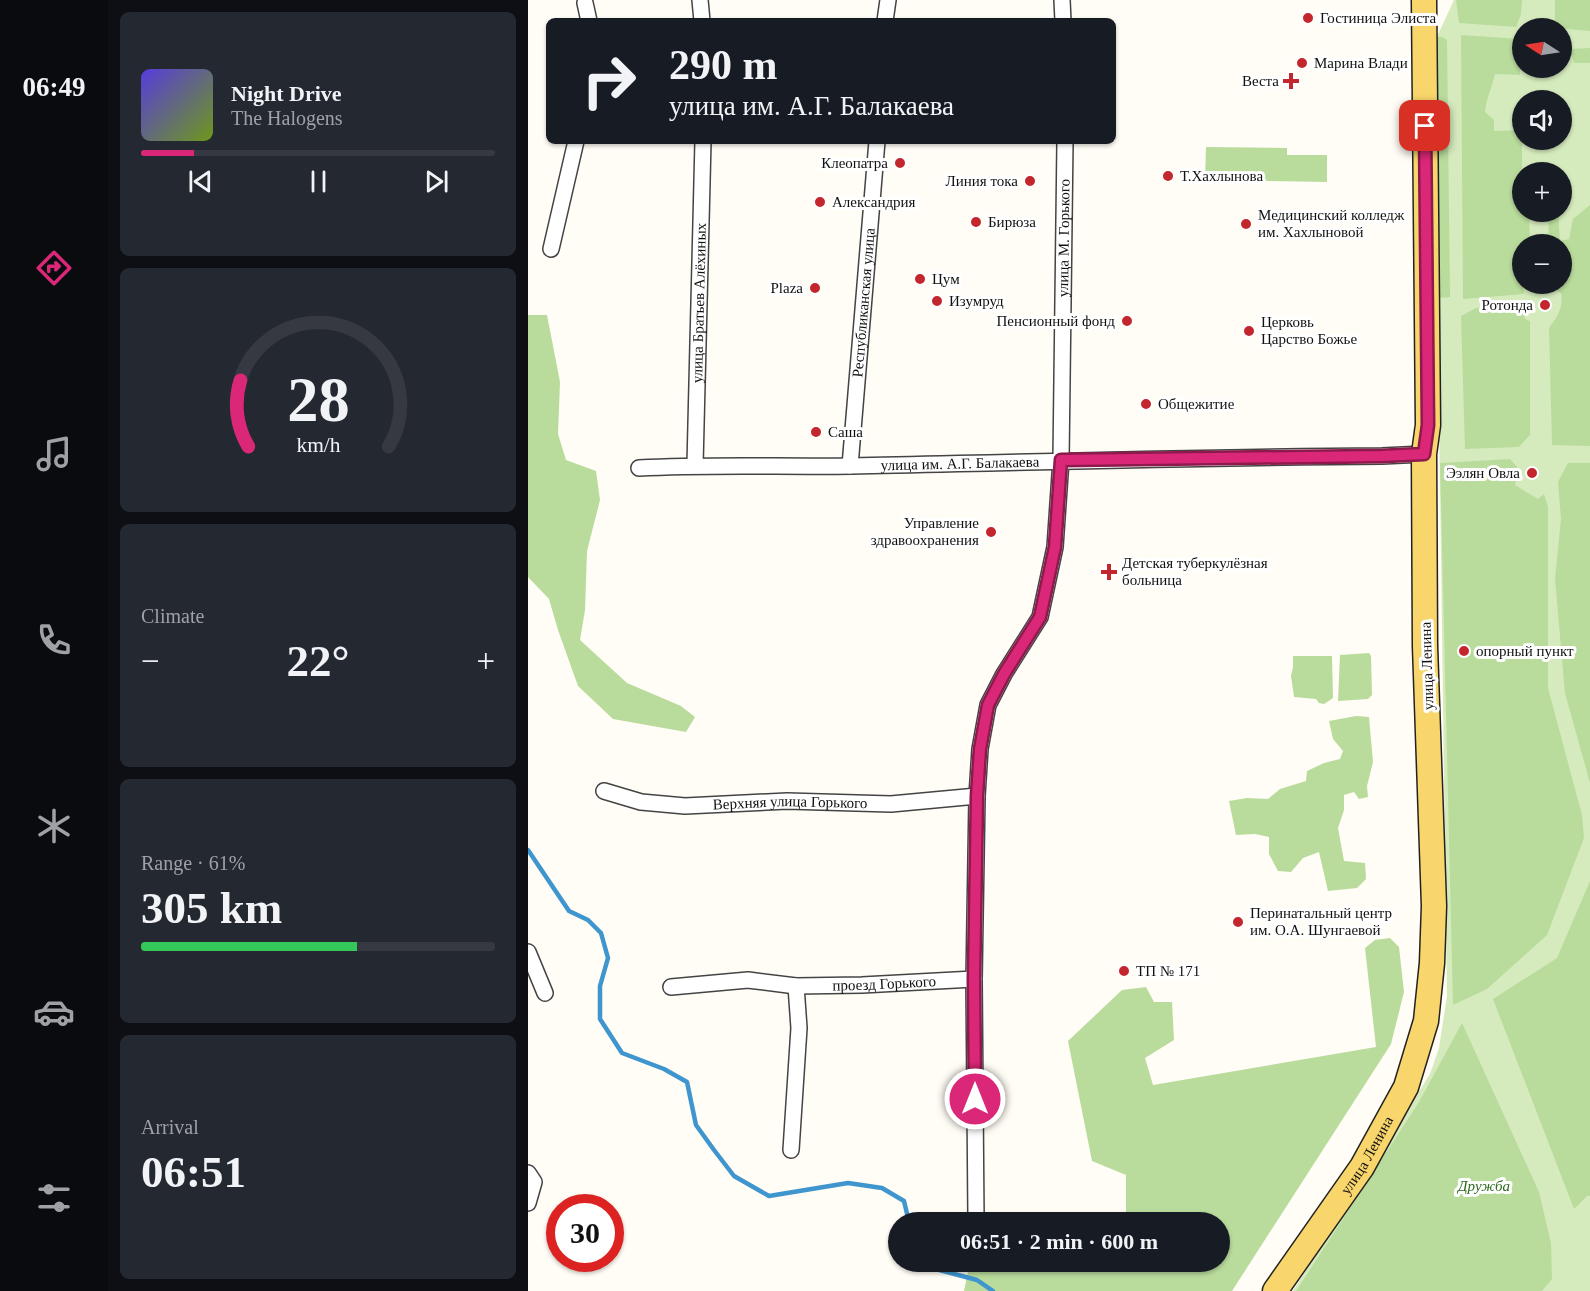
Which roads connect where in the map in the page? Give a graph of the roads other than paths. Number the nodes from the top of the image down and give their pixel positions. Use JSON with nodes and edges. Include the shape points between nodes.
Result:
{"nodes":[{"id":1,"x":700,"y":0,"type":"edge"},
{"id":2,"x":888,"y":0,"type":"edge"},
{"id":3,"x":1062,"y":0,"type":"edge"},
{"id":4,"x":1424,"y":0,"type":"edge"},
{"id":5,"x":585,"y":3,"type":"dead end"},
{"id":6,"x":588,"y":18,"type":"edge"},
{"id":7,"x":702,"y":18,"type":"edge"},
{"id":8,"x":885,"y":18,"type":"edge"},
{"id":9,"x":1063,"y":18,"type":"edge"},
{"id":10,"x":575,"y":144,"type":"edge"},
{"id":11,"x":704,"y":144,"type":"edge"},
{"id":12,"x":877,"y":144,"type":"edge"},
{"id":13,"x":1065,"y":144,"type":"edge"},
{"id":14,"x":551,"y":249,"type":"dead end"},
{"id":15,"x":1424,"y":454,"type":"junction"},
{"id":16,"x":1061,"y":460,"type":"junction"},
{"id":17,"x":695,"y":465,"type":"junction"},
{"id":18,"x":850,"y":466,"type":"junction"},
{"id":19,"x":639,"y":468,"type":"dead end"},
{"id":20,"x":604,"y":791,"type":"dead end"},
{"id":21,"x":977,"y":796,"type":"junction"},
{"id":22,"x":528,"y":952,"type":"edge"},
{"id":23,"x":974,"y":979,"type":"junction"},
{"id":24,"x":796,"y":986,"type":"junction"},
{"id":25,"x":672,"y":987,"type":"dead end"},
{"id":26,"x":545,"y":993,"type":"dead end"},
{"id":27,"x":791,"y":1150,"type":"dead end"},
{"id":28,"x":528,"y":1173,"type":"edge"},
{"id":29,"x":528,"y":1203,"type":"edge"},
{"id":30,"x":976,"y":1212,"type":"edge"},
{"id":31,"x":1275,"y":1291,"type":"edge"}],
"edges":[{"from":1,"to":7,"type":"street"},
{"from":2,"to":8,"type":"street"},
{"from":3,"to":9,"type":"street"},
{"from":4,"to":15,"type":"main road","name":"улица Ленина","via":[[1428,413]]},
{"from":5,"to":6,"type":"street"},
{"from":10,"to":14,"type":"street"},
{"from":11,"to":17,"type":"street","name":"улица Братьев Алёхиных"},
{"from":12,"to":18,"type":"street","name":"Республиканская улица"},
{"from":13,"to":16,"type":"street","name":"улица М. Горького"},
{"from":15,"to":16,"type":"street","name":"улица им. А.Г. Балакаева"},
{"from":15,"to":31,"type":"main road","name":"улица Ленина","via":[[1425,646],[1434,906],[1426,1021],[1406,1087],[1362,1167]]},
{"from":16,"to":18,"type":"street","name":"улица им. А.Г. Балакаева"},
{"from":16,"to":21,"type":"street","name":"улица М. Горького","via":[[1055,547],[1040,617],[988,705]]},
{"from":17,"to":18,"type":"street","name":"улица им. А.Г. Балакаева"},
{"from":17,"to":19,"type":"street","name":"улица им. А.Г. Балакаева"},
{"from":20,"to":21,"type":"street","name":"Верхняя улица Горького","via":[[641,802],[686,806],[787,801],[891,804]]},
{"from":21,"to":23,"type":"street","name":"улица М. Горького"},
{"from":22,"to":26,"type":"street"},
{"from":23,"to":24,"type":"street","name":"проезд Горького"},
{"from":23,"to":30,"type":"street","name":"улица М. Горького"},
{"from":24,"to":25,"type":"street","name":"проезд Горького","via":[[748,980]]},
{"from":24,"to":27,"type":"street","via":[[799,1028]]},
{"from":28,"to":29,"type":"street","via":[[534,1182]]}]}
